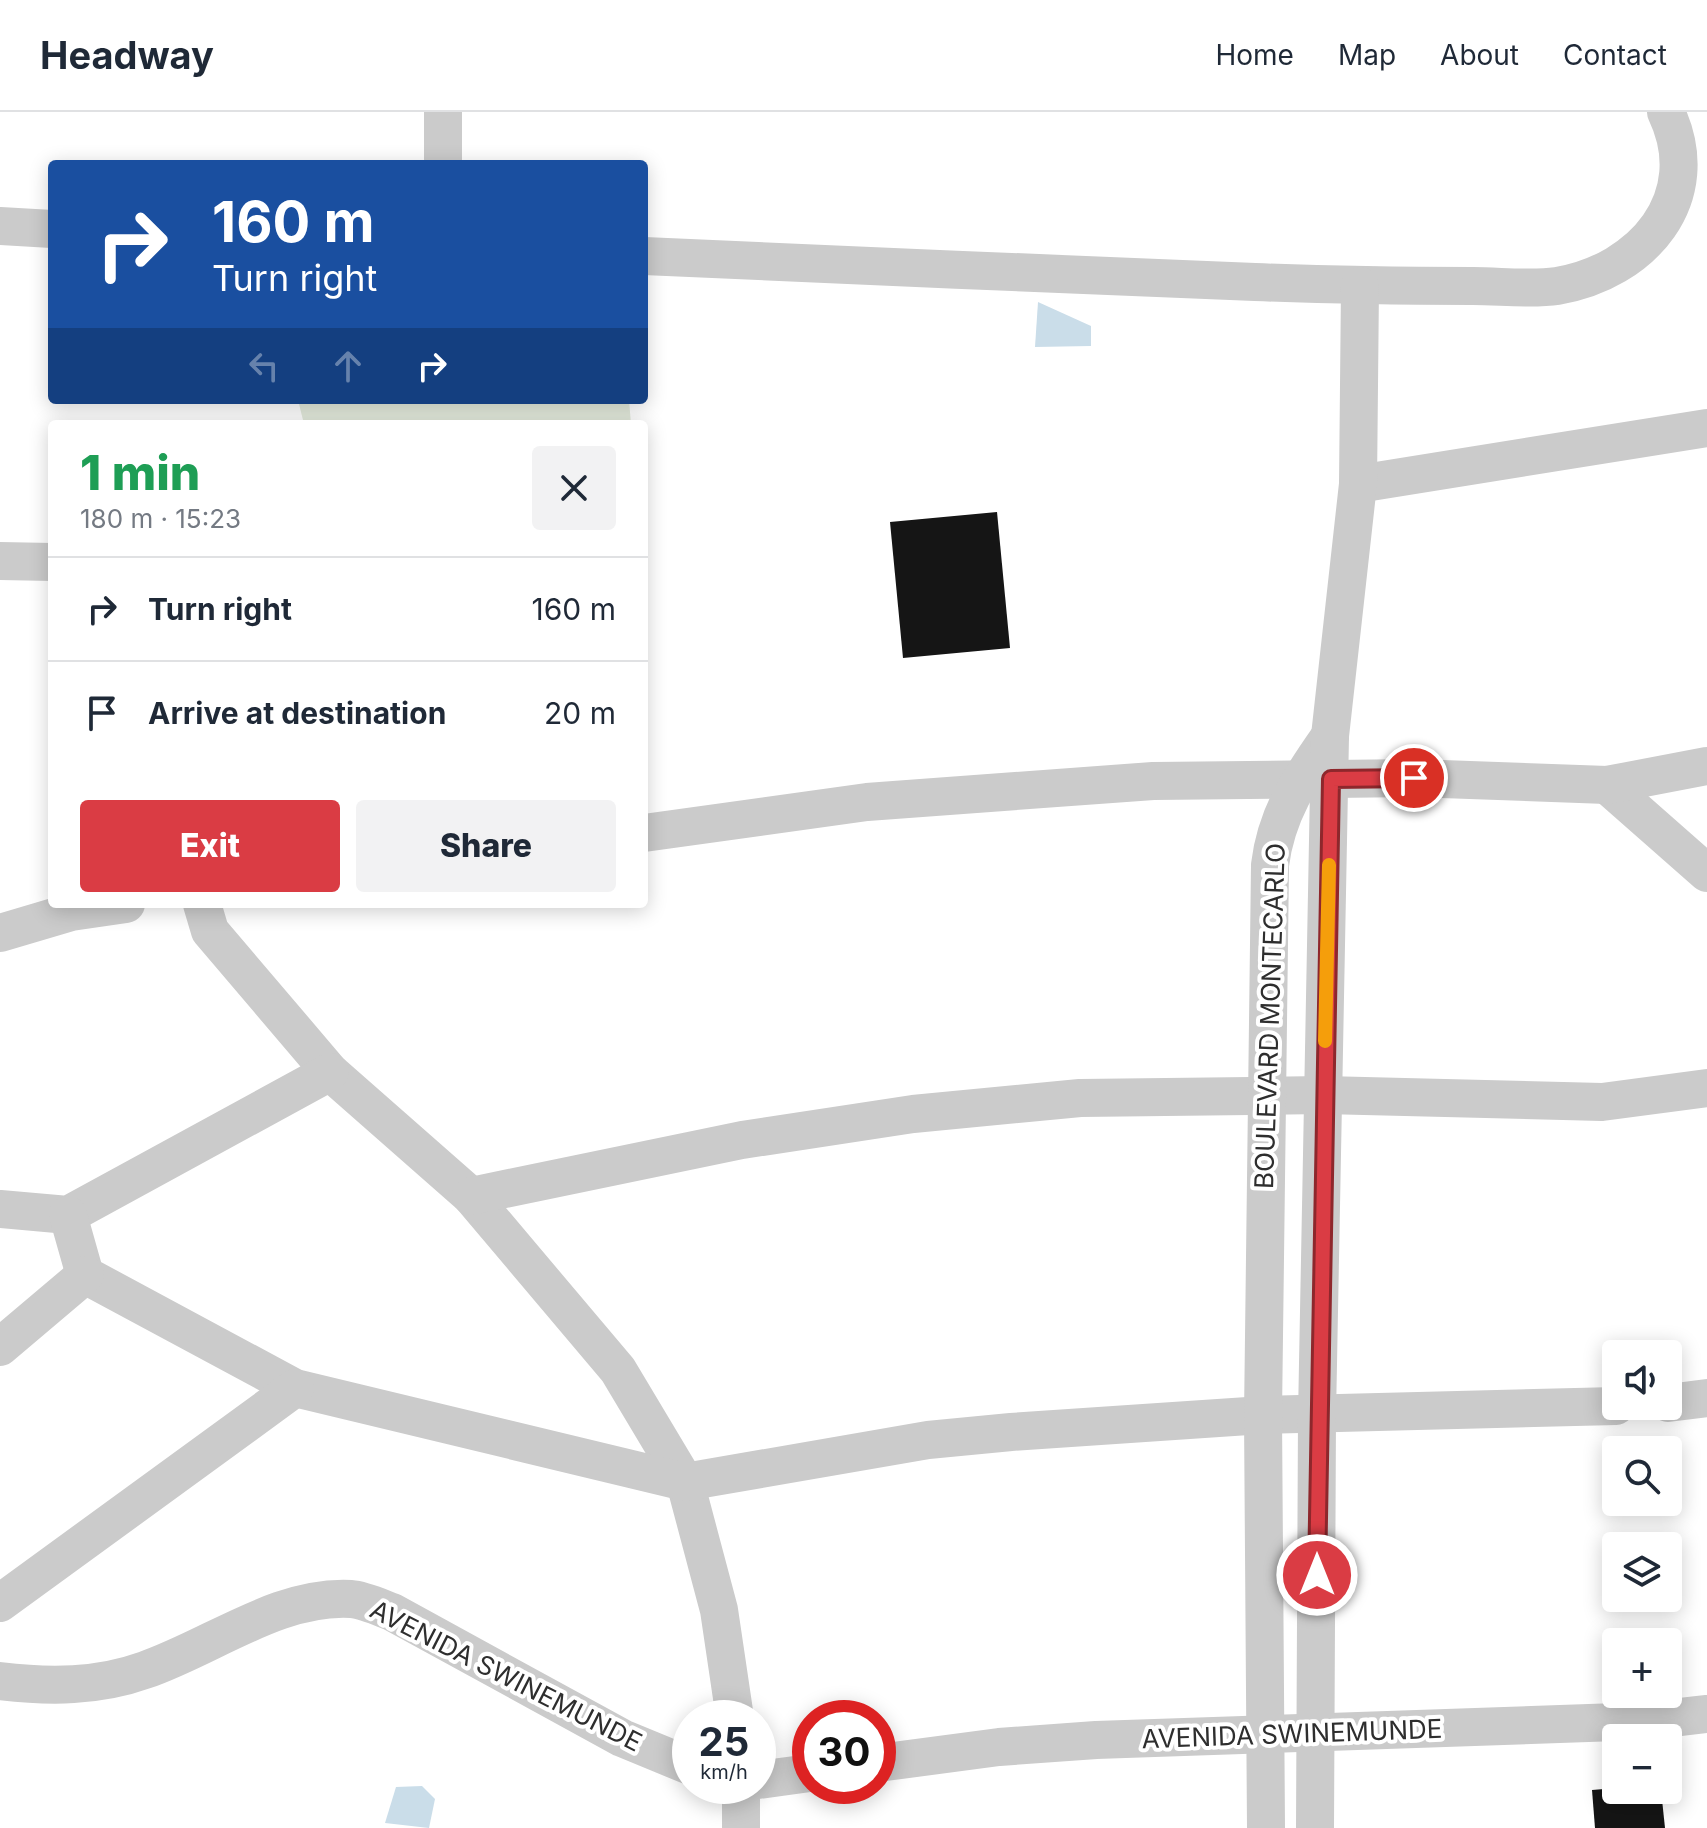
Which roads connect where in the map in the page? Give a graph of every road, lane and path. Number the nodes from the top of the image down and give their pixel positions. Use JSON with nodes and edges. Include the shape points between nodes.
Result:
{"nodes":[{"id":1,"x":443,"y":112,"type":"edge"},
{"id":2,"x":1666,"y":112,"type":"edge"},
{"id":3,"x":443,"y":160,"type":"edge"},
{"id":4,"x":1701,"y":168,"type":"edge"},
{"id":5,"x":0,"y":226,"type":"edge"},
{"id":6,"x":48,"y":229,"type":"edge"},
{"id":7,"x":648,"y":256,"type":"edge"},
{"id":8,"x":1360,"y":286,"type":"junction"},
{"id":9,"x":1707,"y":428,"type":"edge"},
{"id":10,"x":1358,"y":484,"type":"junction"},
{"id":11,"x":0,"y":561,"type":"edge"},
{"id":12,"x":48,"y":562,"type":"edge"},
{"id":13,"x":1707,"y":766,"type":"edge"},
{"id":14,"x":1315,"y":779,"type":"junction"},
{"id":15,"x":1607,"y":785,"type":"junction"},
{"id":16,"x":648,"y":832,"type":"edge"},
{"id":17,"x":1707,"y":873,"type":"edge"},
{"id":18,"x":98,"y":908,"type":"edge"},
{"id":19,"x":203,"y":908,"type":"edge"},
{"id":20,"x":0,"y":933,"type":"edge"},
{"id":21,"x":330,"y":1072,"type":"junction"},
{"id":22,"x":1707,"y":1088,"type":"edge"},
{"id":23,"x":1266,"y":1095,"type":"junction"},
{"id":24,"x":1324,"y":1095,"type":"junction"},
{"id":25,"x":471,"y":1196,"type":"junction"},
{"id":26,"x":0,"y":1209,"type":"edge"},
{"id":27,"x":68,"y":1215,"type":"junction"},
{"id":28,"x":85,"y":1275,"type":"junction"},
{"id":29,"x":0,"y":1347,"type":"edge"},
{"id":30,"x":295,"y":1388,"type":"junction"},
{"id":31,"x":1707,"y":1398,"type":"edge"},
{"id":32,"x":1682,"y":1401,"type":"edge"},
{"id":33,"x":1602,"y":1406,"type":"edge"},
{"id":34,"x":1263,"y":1415,"type":"junction"},
{"id":35,"x":1317,"y":1416,"type":"junction"},
{"id":36,"x":685,"y":1482,"type":"junction"},
{"id":37,"x":2,"y":1596,"type":"edge"},
{"id":38,"x":0,"y":1681,"type":"edge"},
{"id":39,"x":732,"y":1700,"type":"edge"},
{"id":40,"x":1707,"y":1714,"type":"edge"},
{"id":41,"x":1267,"y":1734,"type":"junction"},
{"id":42,"x":1316,"y":1734,"type":"junction"},
{"id":43,"x":672,"y":1759,"type":"edge"},
{"id":44,"x":896,"y":1761,"type":"edge"},
{"id":45,"x":741,"y":1804,"type":"edge"},
{"id":46,"x":741,"y":1828,"type":"edge"},
{"id":47,"x":1266,"y":1828,"type":"edge"},
{"id":48,"x":1315,"y":1828,"type":"edge"}],
"edges":[{"from":1,"to":3,"type":"street"},
{"from":2,"to":4,"type":"street","via":[[1684,133]]},
{"from":4,"to":8,"type":"street","via":[[1683,214],[1649,248],[1608,271],[1557,286]]},
{"from":5,"to":6,"type":"street"},
{"from":7,"to":8,"type":"street"},
{"from":8,"to":10,"type":"street","name":"BOULEVARD MONTECARLO"},
{"from":9,"to":10,"type":"street"},
{"from":10,"to":14,"type":"street","name":"BOULEVARD MONTECARLO","via":[[1330,736]]},
{"from":11,"to":12,"type":"street"},
{"from":13,"to":15,"type":"street"},
{"from":14,"to":15,"type":"street"},
{"from":14,"to":16,"type":"street","via":[[1153,781],[867,802]]},
{"from":14,"to":23,"type":"street","name":"BOULEVARD MONTECARLO","via":[[1274,832]]},
{"from":14,"to":24,"type":"street","name":"BOULEVARD MONTECARLO"},
{"from":15,"to":17,"type":"street"},
{"from":18,"to":20,"type":"street"},
{"from":19,"to":21,"type":"street","via":[[210,931]]},
{"from":21,"to":25,"type":"street"},
{"from":21,"to":27,"type":"street"},
{"from":22,"to":24,"type":"street","via":[[1602,1102]]},
{"from":23,"to":24,"type":"street"},
{"from":23,"to":25,"type":"street","via":[[1080,1098],[913,1114],[742,1140]]},
{"from":23,"to":34,"type":"street","name":"BOULEVARD MONTECARLO"},
{"from":24,"to":35,"type":"street","name":"BOULEVARD MONTECARLO"},
{"from":25,"to":36,"type":"street","via":[[618,1370]]},
{"from":26,"to":27,"type":"street"},
{"from":27,"to":28,"type":"street"},
{"from":28,"to":29,"type":"street"},
{"from":28,"to":30,"type":"street"},
{"from":30,"to":36,"type":"street"},
{"from":30,"to":37,"type":"street"},
{"from":31,"to":32,"type":"street"},
{"from":33,"to":35,"type":"street"},
{"from":34,"to":35,"type":"street"},
{"from":34,"to":36,"type":"street","via":[[928,1440]]},
{"from":34,"to":41,"type":"street","name":"BOULEVARD MONTECARLO"},
{"from":35,"to":42,"type":"street","name":"BOULEVARD MONTECARLO"},
{"from":36,"to":39,"type":"street","via":[[719,1610]]},
{"from":38,"to":43,"type":"street","name":"AVENIDA SWINEMUNDE","via":[[41,1686],[96,1683],[145,1671],[311,1601],[354,1599],[392,1612],[622,1738]]},
{"from":40,"to":42,"type":"street","name":"AVENIDA SWINEMUNDE"},
{"from":41,"to":42,"type":"street","name":"AVENIDA SWINEMUNDE"},
{"from":41,"to":44,"type":"street","name":"AVENIDA SWINEMUNDE","via":[[999,1747]]},
{"from":41,"to":47,"type":"street","name":"BOULEVARD MONTECARLO"},
{"from":42,"to":48,"type":"street","name":"BOULEVARD MONTECARLO"},
{"from":45,"to":46,"type":"street"}]}
